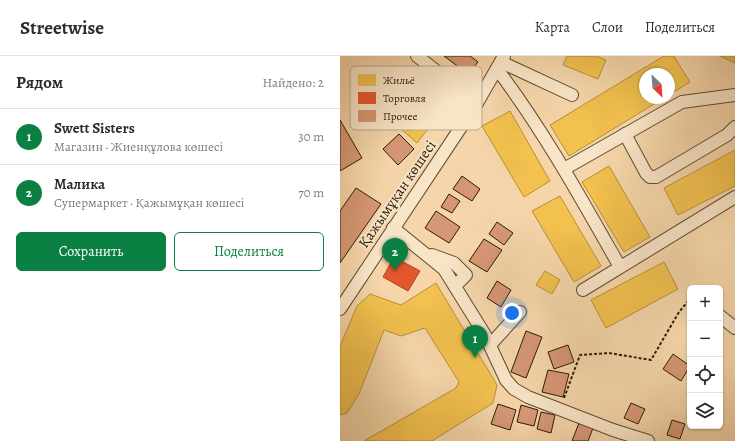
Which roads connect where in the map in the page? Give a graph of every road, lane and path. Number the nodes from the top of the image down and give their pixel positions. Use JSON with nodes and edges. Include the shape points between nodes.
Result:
{"nodes":[{"id":1,"x":417,"y":56,"type":"edge"},
{"id":2,"x":501,"y":62,"type":"edge"},
{"id":3,"x":430,"y":66,"type":"edge"},
{"id":4,"x":482,"y":94,"type":"edge"},
{"id":5,"x":572,"y":95,"type":"dead end"},
{"id":6,"x":735,"y":95,"type":"edge"},
{"id":7,"x":735,"y":127,"type":"edge"},
{"id":8,"x":459,"y":130,"type":"edge"},
{"id":9,"x":625,"y":134,"type":"junction"},
{"id":10,"x":564,"y":170,"type":"junction"},
{"id":11,"x":735,"y":197,"type":"edge"},
{"id":12,"x":393,"y":228,"type":"junction"},
{"id":13,"x":620,"y":267,"type":"junction"},
{"id":14,"x":582,"y":290,"type":"dead end"},
{"id":15,"x":687,"y":302,"type":"edge"},
{"id":16,"x":340,"y":309,"type":"edge"},
{"id":17,"x":520,"y":312,"type":"dead end"},
{"id":18,"x":723,"y":318,"type":"edge"},
{"id":19,"x":735,"y":328,"type":"edge"},
{"id":20,"x":490,"y":345,"type":"junction"},
{"id":21,"x":560,"y":410,"type":"junction"},
{"id":22,"x":648,"y":441,"type":"edge"}],
"edges":[{"from":1,"to":3,"type":"street"},
{"from":2,"to":4,"type":"street","name":"Қажымұқан көшесі"},
{"from":2,"to":5,"type":"street"},
{"from":2,"to":10,"type":"street","via":[[515,92]]},
{"from":6,"to":9,"type":"street","via":[[682,102]]},
{"from":7,"to":9,"type":"street","via":[[656,177],[650,177],[646,173]]},
{"from":8,"to":12,"type":"street","name":"Қажымұқан көшесі"},
{"from":9,"to":10,"type":"street"},
{"from":10,"to":13,"type":"street"},
{"from":11,"to":13,"type":"street"},
{"from":12,"to":16,"type":"street","name":"Қажымұқан көшесі"},
{"from":12,"to":20,"type":"street","via":[[444,269]]},
{"from":13,"to":14,"type":"street"},
{"from":15,"to":21,"type":"path","via":[[678,312],[650,360],[609,353],[580,355]]},
{"from":17,"to":20,"type":"street"},
{"from":18,"to":19,"type":"street"},
{"from":20,"to":21,"type":"street","via":[[506,380],[514,390]]},
{"from":21,"to":22,"type":"street"}]}
